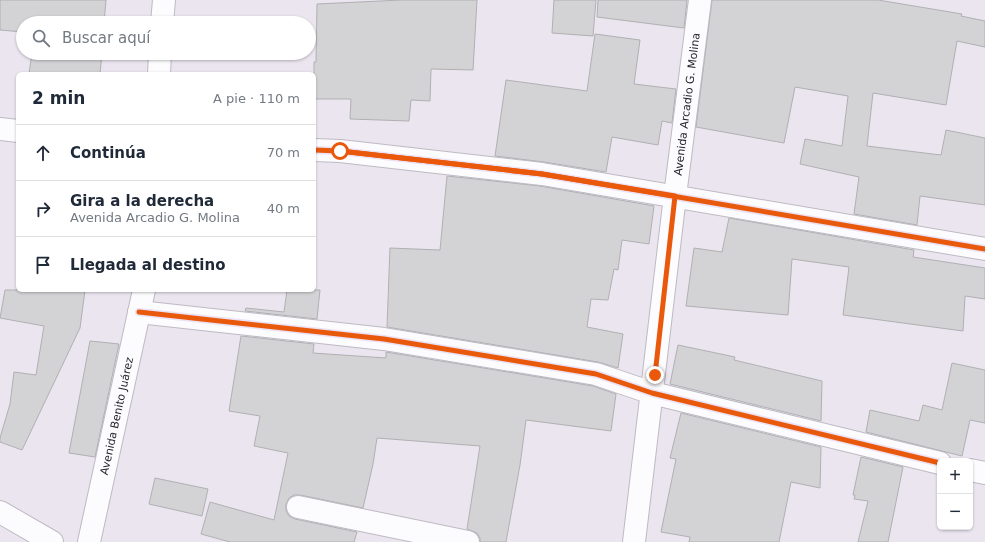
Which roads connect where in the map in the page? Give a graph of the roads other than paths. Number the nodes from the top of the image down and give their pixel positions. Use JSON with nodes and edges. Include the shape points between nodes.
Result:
{"nodes":[{"id":1,"x":164,"y":0,"type":"edge"},
{"id":2,"x":700,"y":0,"type":"edge"},
{"id":3,"x":163,"y":16,"type":"edge"},
{"id":4,"x":160,"y":60,"type":"edge"},
{"id":5,"x":159,"y":72,"type":"edge"},
{"id":6,"x":0,"y":129,"type":"edge"},
{"id":7,"x":16,"y":131,"type":"edge"},
{"id":8,"x":316,"y":150,"type":"edge"},
{"id":9,"x":675,"y":196,"type":"junction"},
{"id":10,"x":985,"y":249,"type":"edge"},
{"id":11,"x":144,"y":292,"type":"edge"},
{"id":12,"x":139,"y":312,"type":"junction"},
{"id":13,"x":652,"y":393,"type":"junction"},
{"id":14,"x":937,"y":462,"type":"edge"},
{"id":15,"x":973,"y":471,"type":"edge"},
{"id":16,"x":985,"y":473,"type":"edge"},
{"id":17,"x":298,"y":507,"type":"dead end"},
{"id":18,"x":0,"y":512,"type":"edge"},
{"id":19,"x":52,"y":542,"type":"edge"},
{"id":20,"x":89,"y":542,"type":"edge"},
{"id":21,"x":468,"y":542,"type":"edge"},
{"id":22,"x":634,"y":542,"type":"edge"}],
"edges":[{"from":1,"to":3,"type":"street"},
{"from":2,"to":9,"type":"street","name":"Avenida Arcadio G. Molina"},
{"from":4,"to":5,"type":"street"},
{"from":6,"to":7,"type":"street"},
{"from":8,"to":9,"type":"street","via":[[542,174]]},
{"from":9,"to":10,"type":"street"},
{"from":9,"to":13,"type":"street","name":"Avenida Arcadio G. Molina"},
{"from":11,"to":12,"type":"street","name":"Avenida Benito Juárez"},
{"from":12,"to":13,"type":"street","via":[[384,340],[596,374]]},
{"from":12,"to":20,"type":"street","name":"Avenida Benito Juárez"},
{"from":13,"to":14,"type":"street"},
{"from":13,"to":22,"type":"street","name":"Avenida Arcadio G. Molina"},
{"from":15,"to":16,"type":"street"},
{"from":17,"to":21,"type":"street"},
{"from":18,"to":19,"type":"street"}]}
